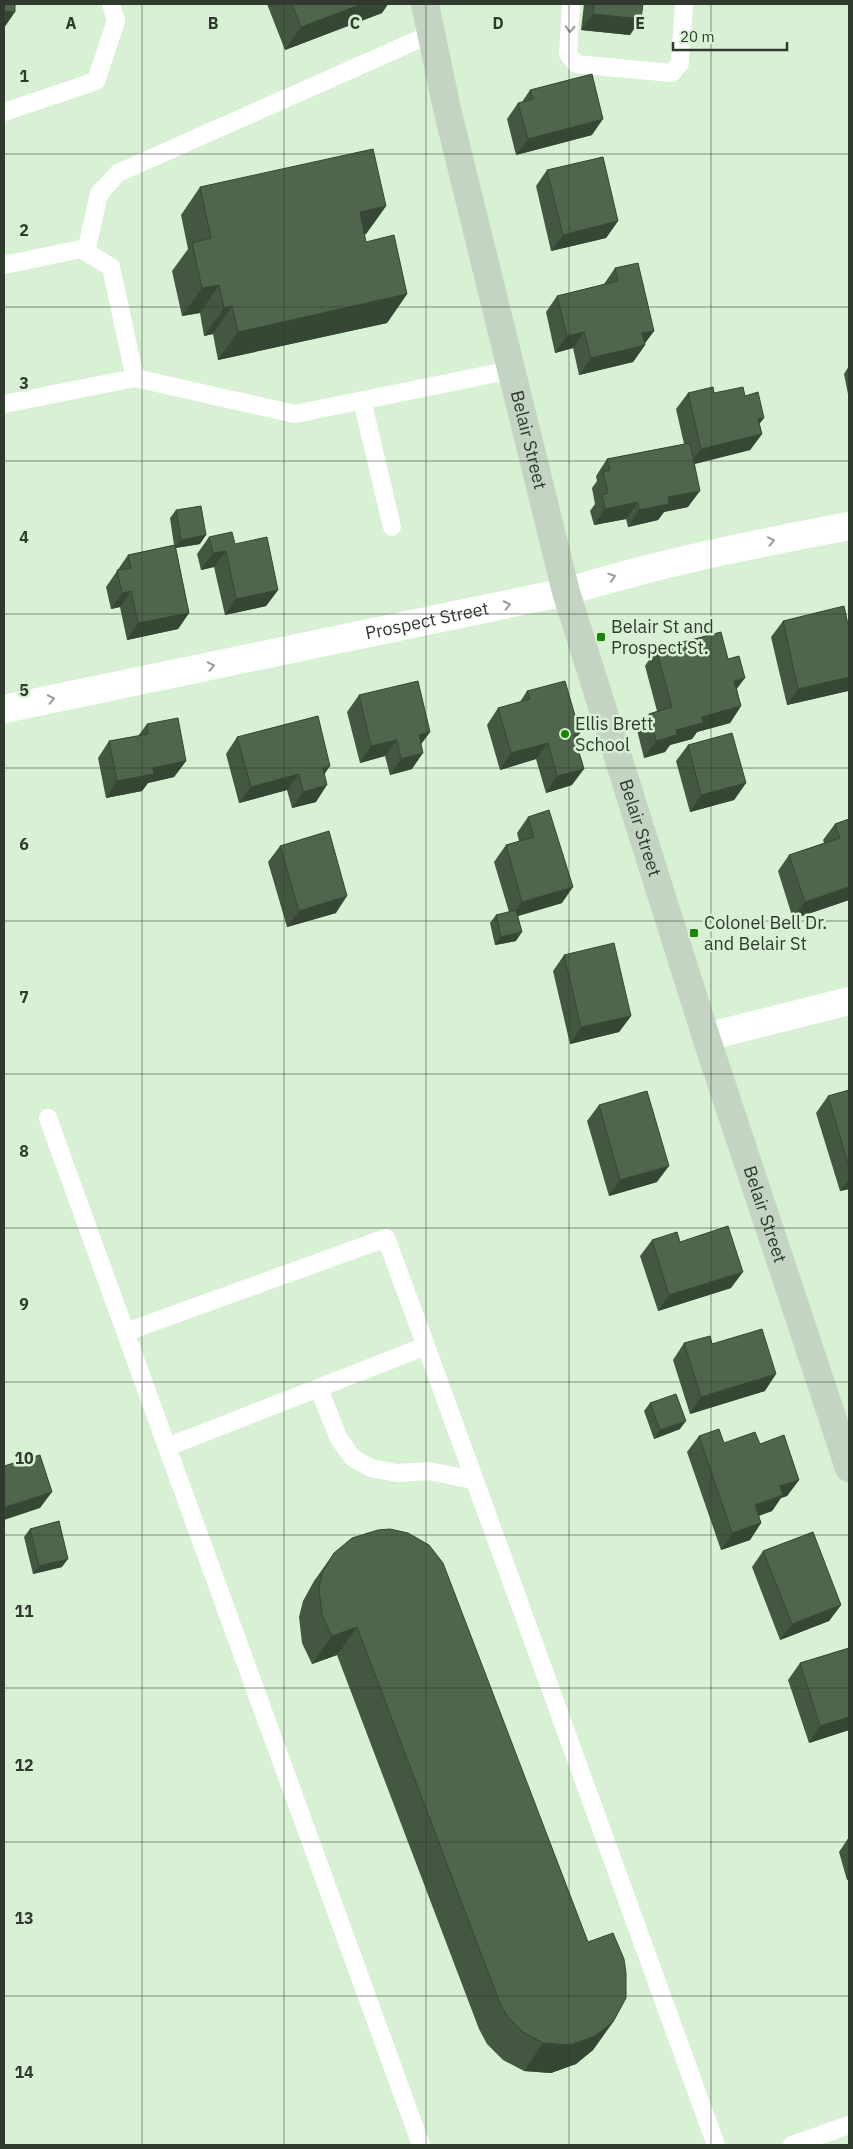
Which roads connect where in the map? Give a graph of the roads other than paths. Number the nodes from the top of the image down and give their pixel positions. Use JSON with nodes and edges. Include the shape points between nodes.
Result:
{"nodes":[{"id":1,"x":111,"y":4,"type":"edge"},
{"id":2,"x":425,"y":4,"type":"edge"},
{"id":3,"x":571,"y":4,"type":"edge"},
{"id":4,"x":684,"y":4,"type":"edge"},
{"id":5,"x":431,"y":34,"type":"junction"},
{"id":6,"x":4,"y":112,"type":"edge"},
{"id":7,"x":86,"y":252,"type":"junction"},
{"id":8,"x":4,"y":265,"type":"edge"},
{"id":9,"x":510,"y":370,"type":"junction"},
{"id":10,"x":135,"y":378,"type":"junction"},
{"id":11,"x":362,"y":400,"type":"junction"},
{"id":12,"x":4,"y":404,"type":"edge"},
{"id":13,"x":849,"y":526,"type":"edge"},
{"id":14,"x":392,"y":527,"type":"dead end"},
{"id":15,"x":566,"y":592,"type":"junction"},
{"id":16,"x":4,"y":709,"type":"edge"},
{"id":17,"x":849,"y":1000,"type":"edge"},
{"id":18,"x":706,"y":1037,"type":"junction"},
{"id":19,"x":48,"y":1118,"type":"dead end"},
{"id":20,"x":126,"y":1332,"type":"junction"},
{"id":21,"x":426,"y":1346,"type":"junction"},
{"id":22,"x":319,"y":1389,"type":"junction"},
{"id":23,"x":167,"y":1447,"type":"junction"},
{"id":24,"x":849,"y":1468,"type":"edge"},
{"id":25,"x":474,"y":1480,"type":"junction"},
{"id":26,"x":849,"y":2124,"type":"edge"},
{"id":27,"x":421,"y":2145,"type":"edge"},
{"id":28,"x":716,"y":2145,"type":"edge"},
{"id":29,"x":792,"y":2145,"type":"edge"}],
"edges":[{"from":1,"to":6,"type":"lane","via":[[116,21],[96,81]]},
{"from":2,"to":5,"type":"main road","name":"Belair Street"},
{"from":3,"to":4,"type":"lane","one_way":true,"via":[[568,54],[576,64],[672,74],[680,63]]},
{"from":5,"to":7,"type":"lane","via":[[118,173],[99,194]]},
{"from":5,"to":9,"type":"main road","name":"Belair Street","via":[[446,109]]},
{"from":7,"to":8,"type":"lane","via":[[81,250]]},
{"from":7,"to":10,"type":"lane","via":[[111,267]]},
{"from":9,"to":11,"type":"lane"},
{"from":9,"to":15,"type":"main road","name":"Belair Street"},
{"from":10,"to":11,"type":"lane","via":[[294,414]]},
{"from":10,"to":12,"type":"lane"},
{"from":11,"to":14,"type":"lane"},
{"from":15,"to":13,"type":"street","name":"Prospect Street","one_way":true,"via":[[692,557]]},
{"from":16,"to":15,"type":"street","name":"Prospect Street","one_way":true},
{"from":15,"to":18,"type":"main road","name":"Belair Street"},
{"from":17,"to":18,"type":"street"},
{"from":18,"to":24,"type":"main road","name":"Belair Street"},
{"from":19,"to":20,"type":"lane"},
{"from":20,"to":21,"type":"lane","via":[[386,1238]]},
{"from":20,"to":23,"type":"lane"},
{"from":21,"to":22,"type":"lane"},
{"from":21,"to":25,"type":"lane"},
{"from":22,"to":23,"type":"lane"},
{"from":22,"to":25,"type":"lane","via":[[339,1439],[352,1458],[371,1468],[397,1473],[429,1471]]},
{"from":23,"to":27,"type":"lane"},
{"from":25,"to":28,"type":"lane"},
{"from":26,"to":29,"type":"lane"}]}
